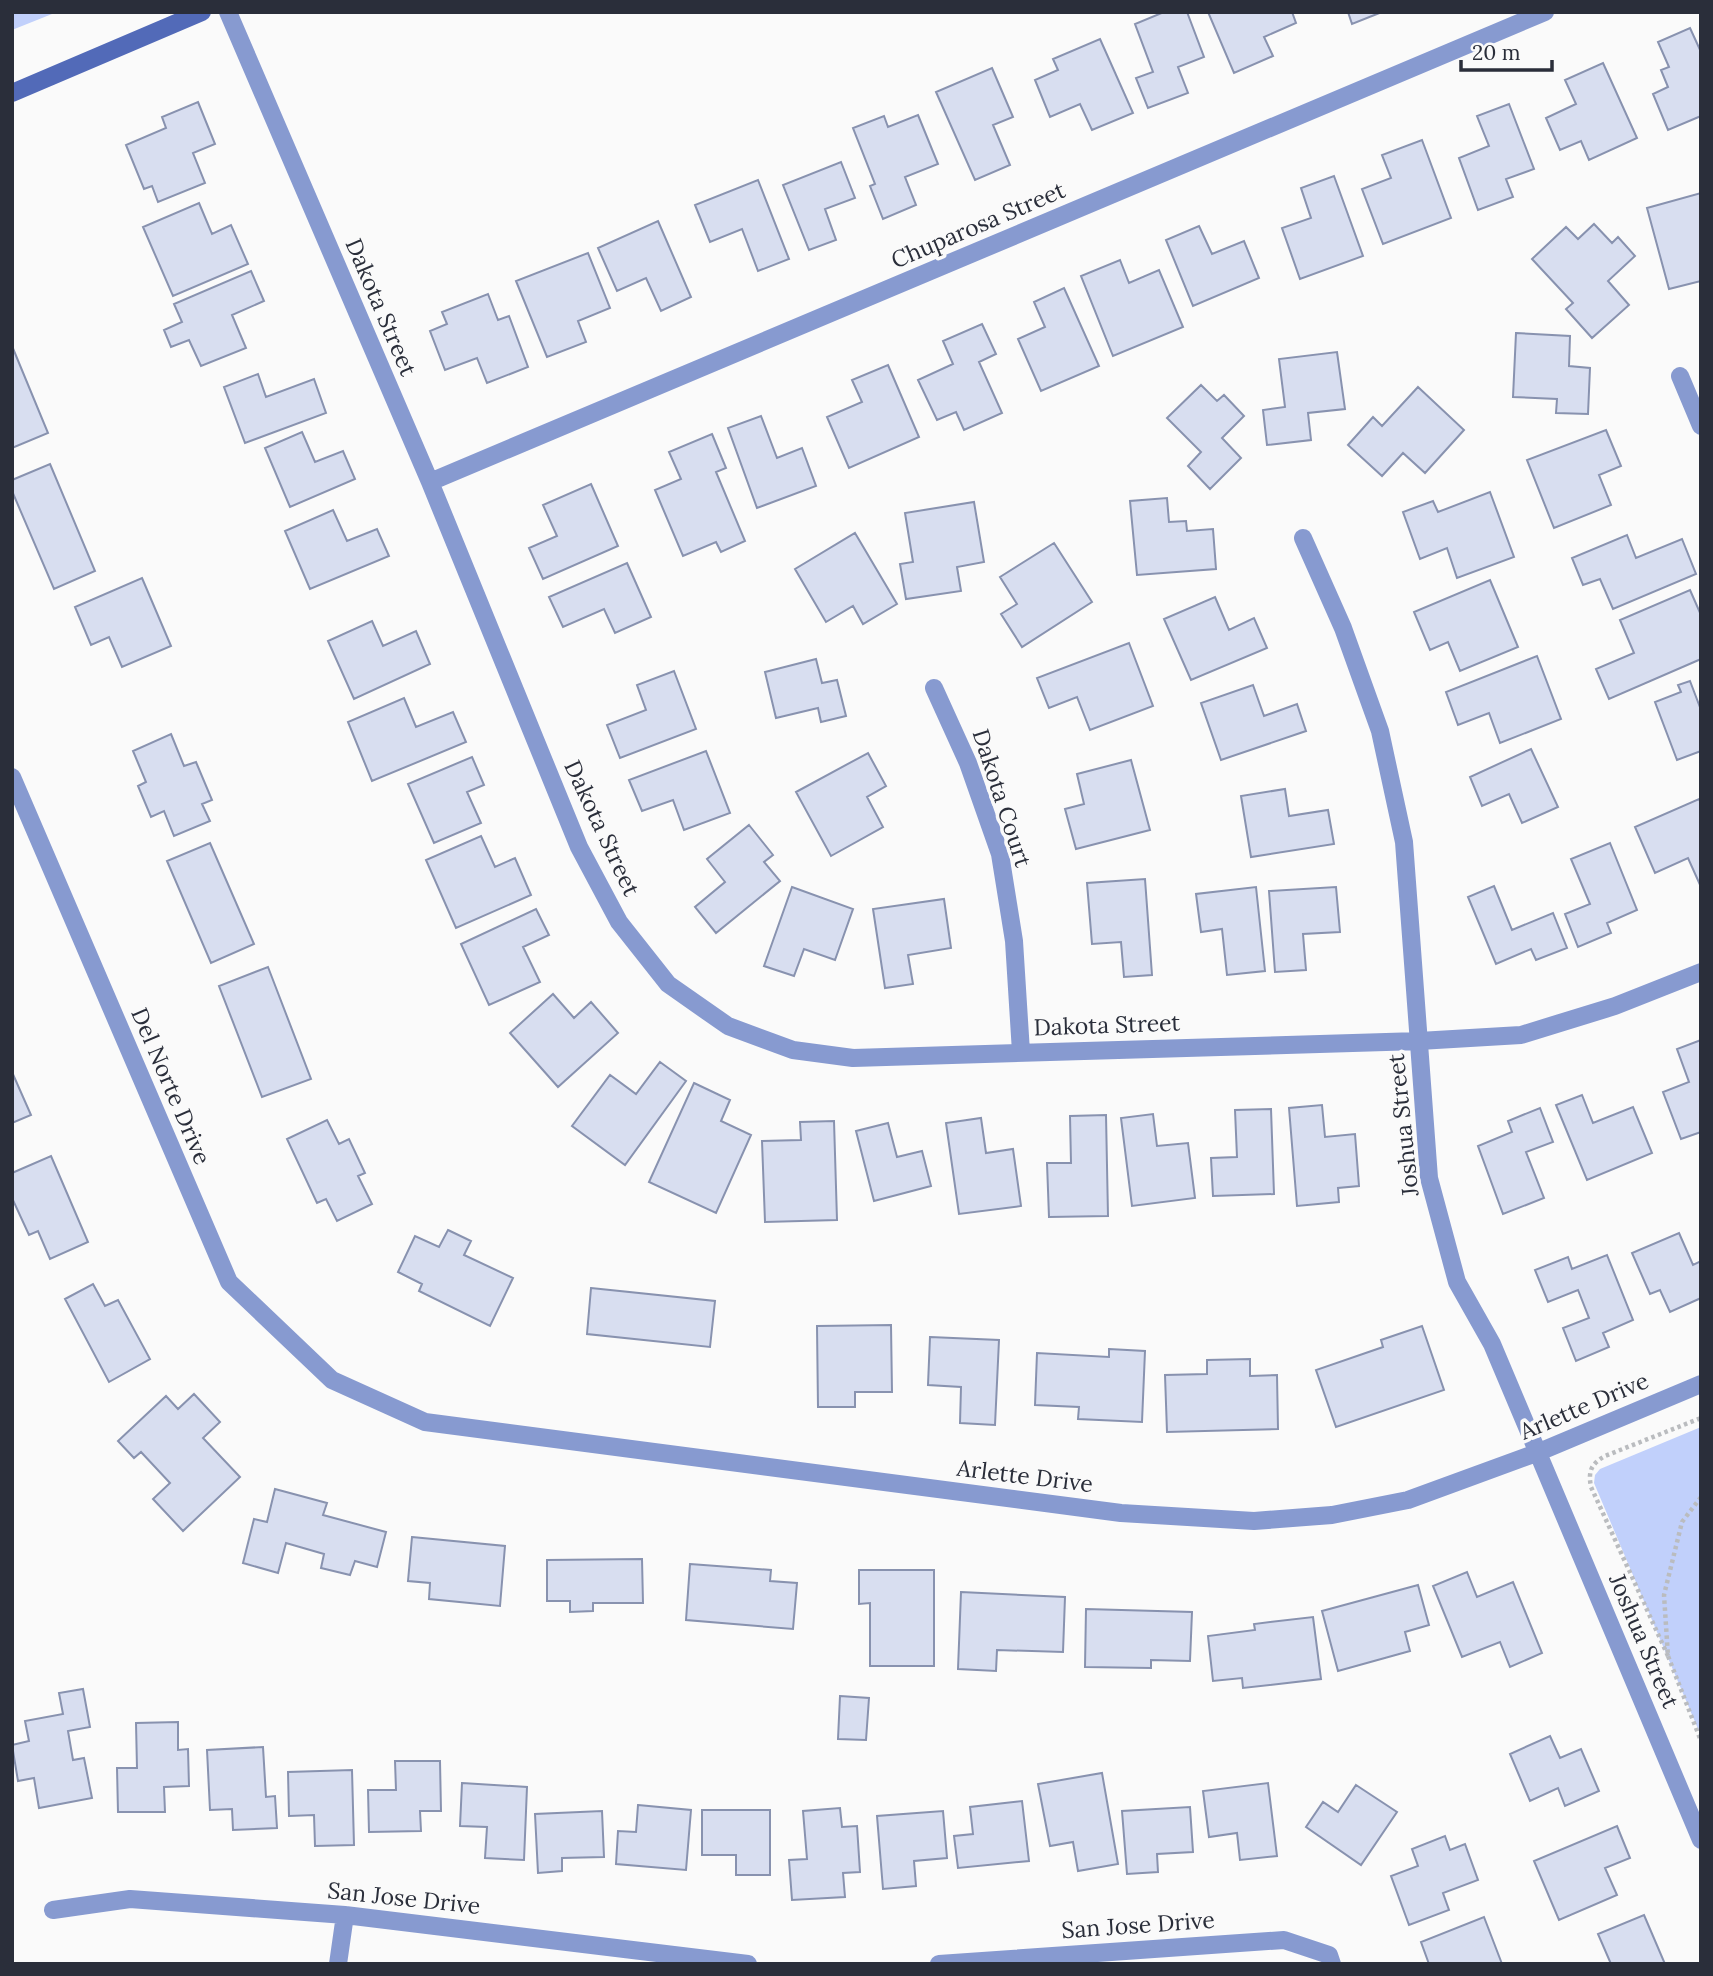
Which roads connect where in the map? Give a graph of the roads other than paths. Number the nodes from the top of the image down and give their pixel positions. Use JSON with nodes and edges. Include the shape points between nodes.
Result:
{"nodes":[{"id":1,"x":202,"y":12,"type":"edge"},
{"id":2,"x":228,"y":12,"type":"edge"},
{"id":3,"x":1545,"y":12,"type":"edge"},
{"id":4,"x":12,"y":93,"type":"edge"},
{"id":5,"x":1679,"y":376,"type":"dead end"},
{"id":6,"x":1701,"y":426,"type":"edge"},
{"id":7,"x":430,"y":482,"type":"junction"},
{"id":8,"x":1303,"y":538,"type":"dead end"},
{"id":9,"x":934,"y":688,"type":"dead end"},
{"id":10,"x":12,"y":777,"type":"edge"},
{"id":11,"x":1701,"y":972,"type":"edge"},
{"id":12,"x":1419,"y":1041,"type":"junction"},
{"id":13,"x":1021,"y":1052,"type":"junction"},
{"id":14,"x":332,"y":1380,"type":"joint"},
{"id":15,"x":1701,"y":1384,"type":"edge"},
{"id":16,"x":1539,"y":1452,"type":"junction"},
{"id":17,"x":1701,"y":1840,"type":"edge"},
{"id":18,"x":53,"y":1910,"type":"dead end"},
{"id":19,"x":345,"y":1915,"type":"junction"},
{"id":20,"x":338,"y":1964,"type":"edge"},
{"id":21,"x":748,"y":1964,"type":"edge"},
{"id":22,"x":939,"y":1964,"type":"edge"},
{"id":23,"x":1332,"y":1964,"type":"edge"}],
"edges":[{"from":1,"to":4,"type":"main road"},
{"from":2,"to":7,"type":"street","name":"Dakota Street"},
{"from":3,"to":7,"type":"street","name":"Chuparosa Street"},
{"from":5,"to":6,"type":"street"},
{"from":7,"to":13,"type":"street","name":"Dakota Street","via":[[579,847],[620,922],[668,984],[728,1026],[793,1050],[853,1058]]},
{"from":8,"to":12,"type":"street","name":"Joshua Street","via":[[1343,628],[1380,731],[1404,842]]},
{"from":9,"to":13,"type":"street","name":"Dakota Court","via":[[968,763],[1000,854],[1014,942]]},
{"from":10,"to":14,"type":"street","name":"Del Norte Drive","via":[[229,1282]]},
{"from":11,"to":12,"type":"street","name":"Dakota Street","via":[[1615,1006],[1521,1035]]},
{"from":12,"to":13,"type":"street","name":"Dakota Street"},
{"from":12,"to":16,"type":"street","name":"Joshua Street","via":[[1429,1178],[1457,1282],[1492,1344]]},
{"from":14,"to":16,"type":"street","name":"Arlette Drive","via":[[425,1422],[1121,1513],[1227,1520],[1332,1515],[1408,1500]]},
{"from":15,"to":16,"type":"street","name":"Arlette Drive"},
{"from":16,"to":17,"type":"street","name":"Joshua Street"},
{"from":18,"to":19,"type":"street","name":"San Jose Drive","via":[[130,1899]]},
{"from":19,"to":20,"type":"street"},
{"from":19,"to":21,"type":"street","name":"San Jose Drive"},
{"from":22,"to":23,"type":"street","name":"San Jose Drive","via":[[1284,1940],[1329,1955]]}]}
